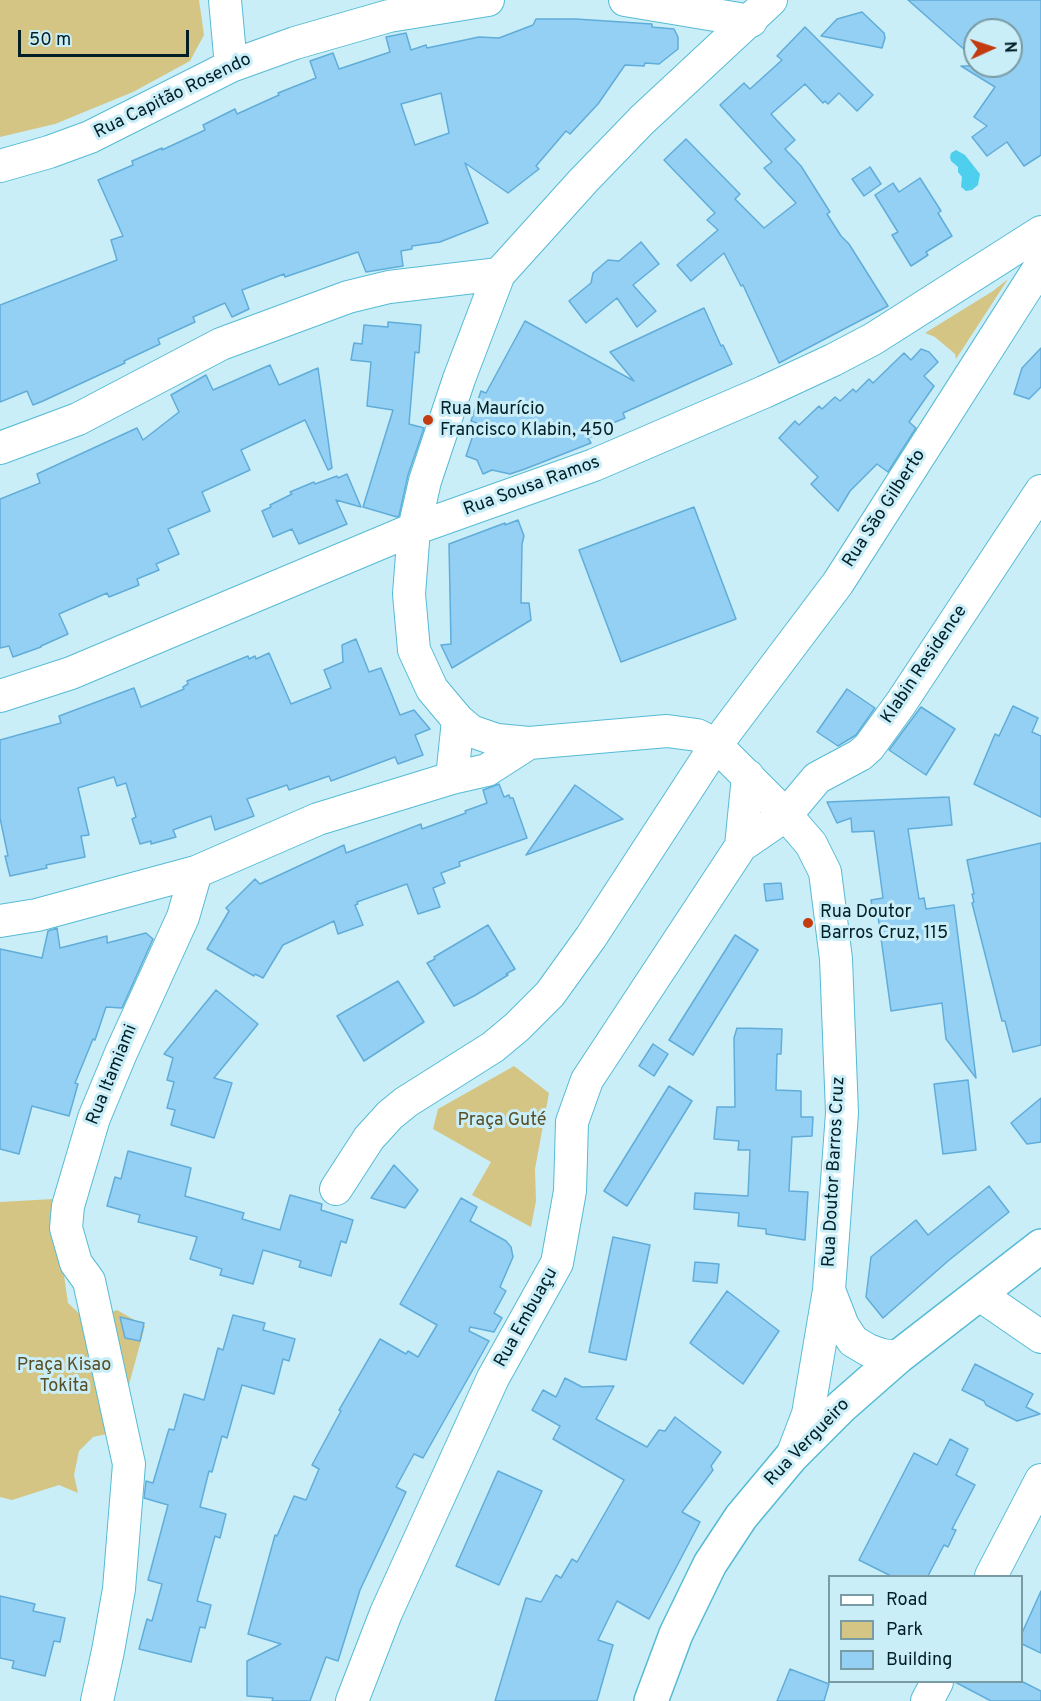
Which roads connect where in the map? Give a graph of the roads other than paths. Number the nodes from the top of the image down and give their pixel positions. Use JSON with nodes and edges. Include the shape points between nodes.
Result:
{"nodes":[{"id":1,"x":225,"y":0,"type":"edge"},
{"id":2,"x":488,"y":0,"type":"edge"},
{"id":3,"x":625,"y":0,"type":"edge"},
{"id":4,"x":761,"y":10,"type":"edge"},
{"id":5,"x":231,"y":66,"type":"junction"},
{"id":6,"x":0,"y":165,"type":"edge"},
{"id":7,"x":1041,"y":231,"type":"edge"},
{"id":8,"x":1041,"y":265,"type":"edge"},
{"id":9,"x":499,"y":274,"type":"junction"},
{"id":10,"x":0,"y":448,"type":"edge"},
{"id":11,"x":1041,"y":490,"type":"edge"},
{"id":12,"x":414,"y":529,"type":"junction"},
{"id":13,"x":0,"y":696,"type":"edge"},
{"id":14,"x":458,"y":720,"type":"junction"},
{"id":15,"x":529,"y":743,"type":"junction"},
{"id":16,"x":716,"y":745,"type":"junction"},
{"id":17,"x":748,"y":777,"type":"junction"},
{"id":18,"x":452,"y":778,"type":"junction"},
{"id":19,"x":786,"y":815,"type":"junction"},
{"id":20,"x":741,"y":846,"type":"junction"},
{"id":21,"x":196,"y":872,"type":"junction"},
{"id":22,"x":0,"y":921,"type":"edge"},
{"id":23,"x":336,"y":1188,"type":"dead end"},
{"id":24,"x":1041,"y":1246,"type":"edge"},
{"id":25,"x":829,"y":1290,"type":"junction"},
{"id":26,"x":980,"y":1295,"type":"junction"},
{"id":27,"x":1041,"y":1337,"type":"edge"},
{"id":28,"x":898,"y":1357,"type":"junction"},
{"id":29,"x":792,"y":1456,"type":"junction"},
{"id":30,"x":1041,"y":1480,"type":"edge"},
{"id":31,"x":992,"y":1575,"type":"edge"},
{"id":32,"x":936,"y":1683,"type":"edge"},
{"id":33,"x":97,"y":1701,"type":"edge"},
{"id":34,"x":352,"y":1701,"type":"edge"},
{"id":35,"x":651,"y":1701,"type":"edge"},
{"id":36,"x":927,"y":1701,"type":"edge"}],
"edges":[{"from":1,"to":5,"type":"street"},
{"from":2,"to":5,"type":"street","name":"Rua Capitão Rosendo","via":[[358,23]]},
{"from":3,"to":4,"type":"street"},
{"from":4,"to":9,"type":"street","via":[[642,120]]},
{"from":5,"to":6,"type":"street","name":"Rua Capitão Rosendo","via":[[90,137]]},
{"from":7,"to":12,"type":"street","name":"Rua Sousa Ramos","via":[[873,339],[833,360],[594,465]]},
{"from":8,"to":16,"type":"street","name":"Rua São Gilberto","via":[[838,583]]},
{"from":9,"to":10,"type":"street","via":[[389,287],[348,297],[221,344],[78,419]]},
{"from":9,"to":12,"type":"street","via":[[424,481]]},
{"from":11,"to":19,"type":"street","name":"Klabin Residence","via":[[869,747],[817,778]]},
{"from":12,"to":13,"type":"street","name":"Rua Sousa Ramos","via":[[71,673]]},
{"from":12,"to":14,"type":"street","via":[[409,594],[414,650],[432,689]]},
{"from":14,"to":15,"type":"street","via":[[485,737]]},
{"from":14,"to":18,"type":"street"},
{"from":15,"to":16,"type":"street","via":[[667,731],[697,735]]},
{"from":15,"to":18,"type":"street","via":[[487,770]]},
{"from":16,"to":17,"type":"street","name":"Rua Doutor Barros Cruz"},
{"from":16,"to":23,"type":"street","name":"Rua São Gilberto","via":[[550,994],[493,1047],[390,1115],[369,1137]]},
{"from":17,"to":19,"type":"street","name":"Rua Doutor Barros Cruz"},
{"from":17,"to":20,"type":"street","name":"Rua Embuaçu"},
{"from":18,"to":21,"type":"street","via":[[318,819]]},
{"from":19,"to":20,"type":"street","name":"Rua Embuaçu"},
{"from":19,"to":25,"type":"street","name":"Rua Doutor Barros Cruz","via":[[812,844],[825,872],[835,947],[842,1113]]},
{"from":20,"to":34,"type":"street","name":"Rua Embuaçu","via":[[587,1080],[572,1122],[570,1191],[557,1263],[493,1378],[386,1613]]},
{"from":21,"to":22,"type":"street","via":[[37,915]]},
{"from":21,"to":33,"type":"street","name":"Rua Itamiami","via":[[183,917],[94,1118],[68,1206],[69,1245],[89,1281],[129,1464],[119,1589]]},
{"from":24,"to":26,"type":"main road","name":"Rua Vergueiro"},
{"from":25,"to":28,"type":"street","name":"Rua Doutor Barros Cruz","via":[[843,1326],[854,1341],[868,1350]]},
{"from":25,"to":29,"type":"street","name":"Rua Doutor Barros Cruz","via":[[808,1414]]},
{"from":26,"to":27,"type":"street"},
{"from":26,"to":28,"type":"main road","name":"Rua Vergueiro"},
{"from":28,"to":29,"type":"main road","name":"Rua Vergueiro"},
{"from":29,"to":35,"type":"main road","name":"Rua Vergueiro","via":[[741,1516],[710,1564],[676,1634]]},
{"from":30,"to":31,"type":"street"},
{"from":32,"to":36,"type":"street"}]}
